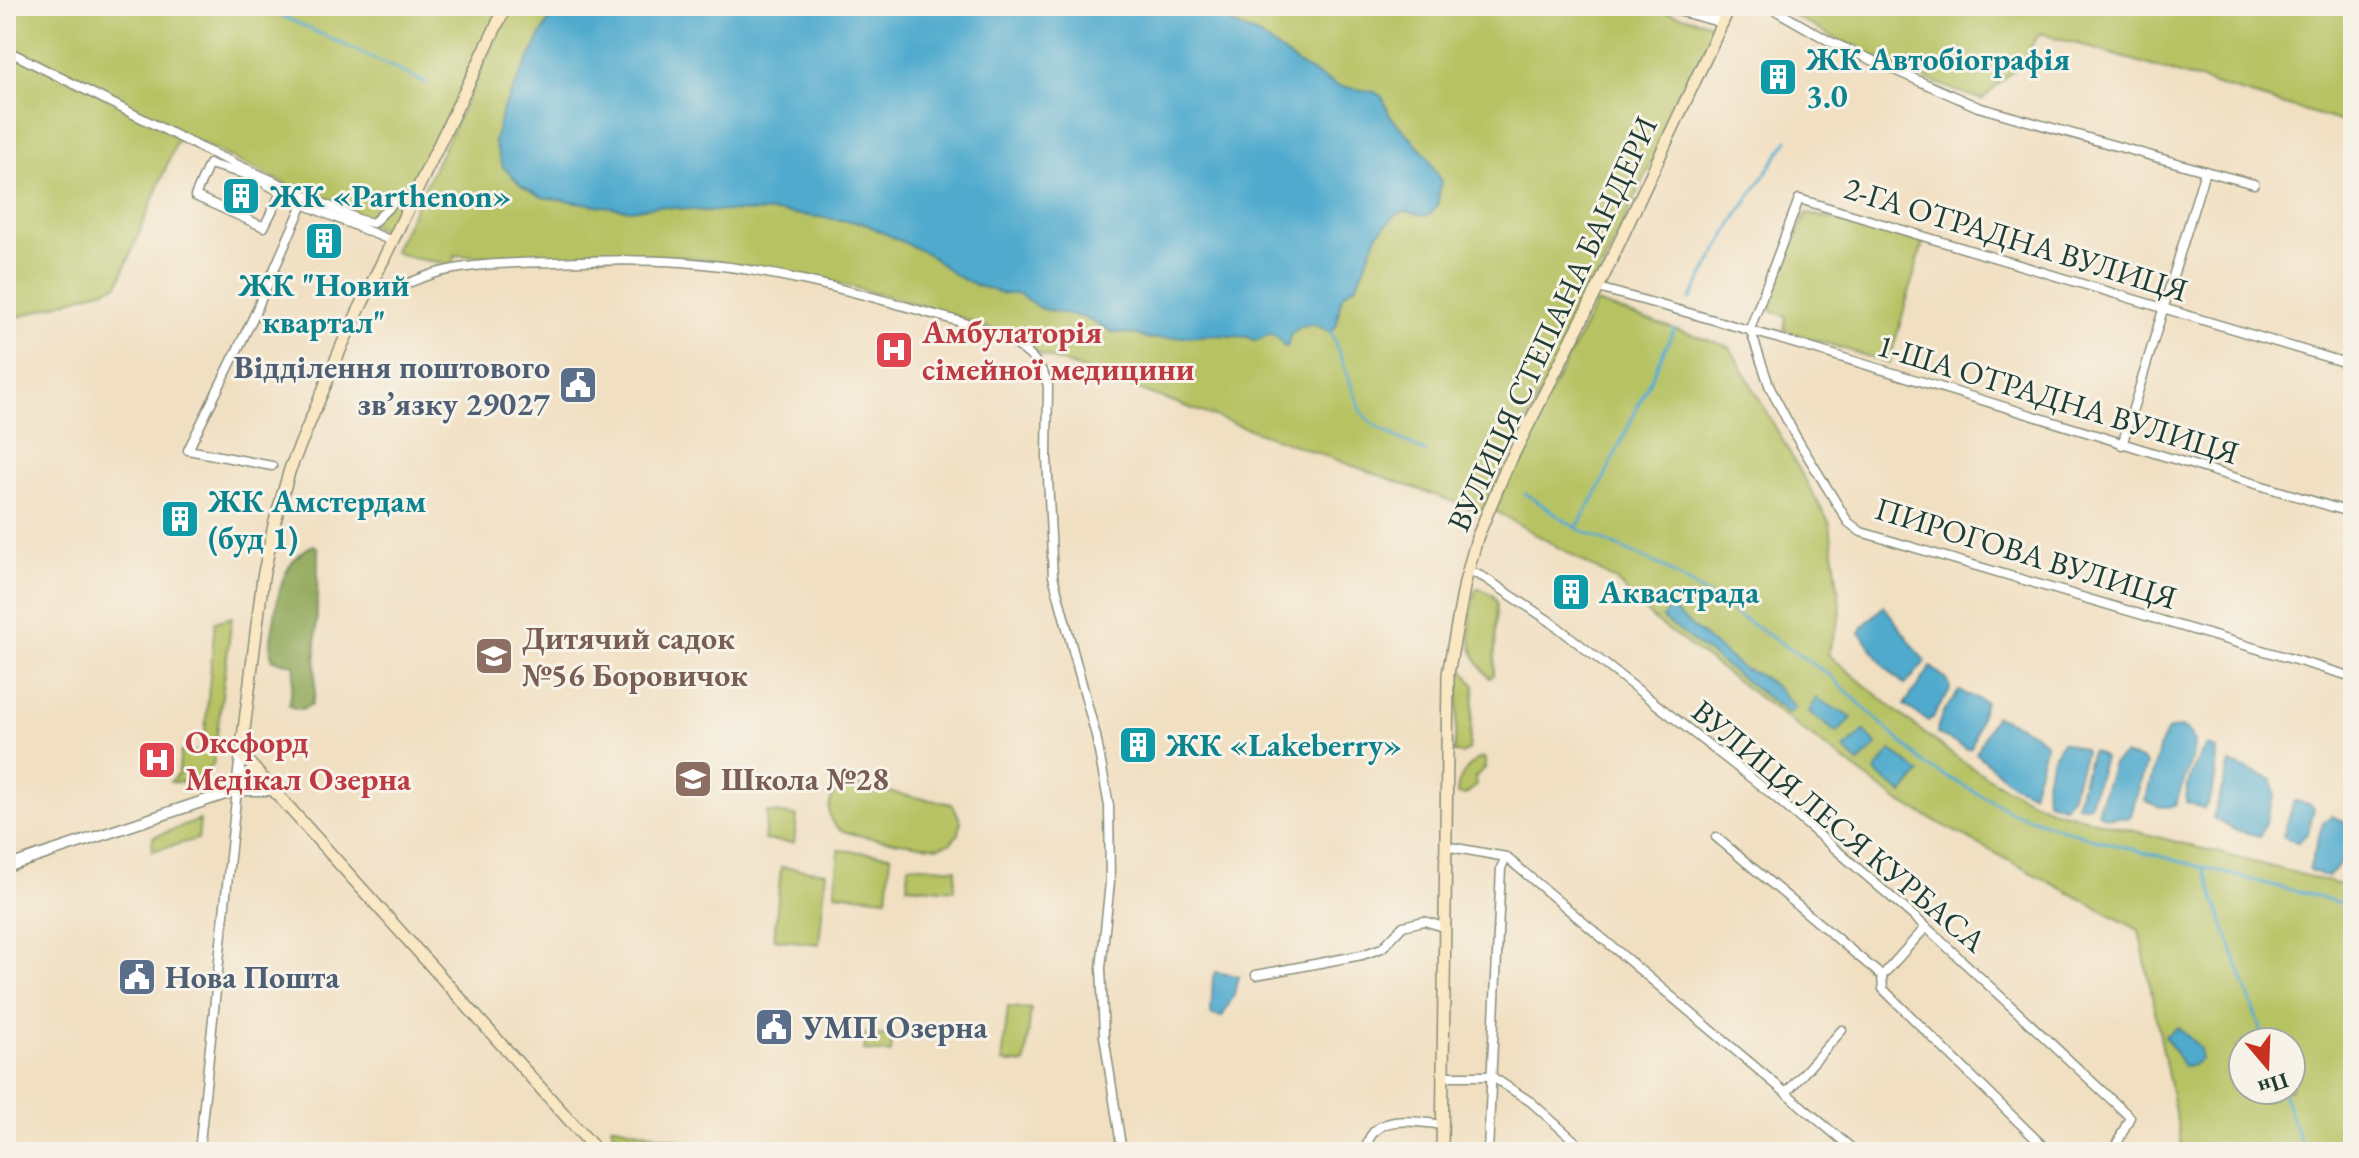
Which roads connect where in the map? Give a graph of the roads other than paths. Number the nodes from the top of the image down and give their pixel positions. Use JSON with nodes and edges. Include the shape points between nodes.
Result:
{"nodes":[{"id":1,"x":506,"y":6,"type":"edge"},
{"id":2,"x":1663,"y":6,"type":"edge"},
{"id":3,"x":1730,"y":6,"type":"edge"},
{"id":4,"x":1768,"y":6,"type":"edge"},
{"id":5,"x":1723,"y":22,"type":"junction"},
{"id":6,"x":6,"y":50,"type":"edge"},
{"id":7,"x":2205,"y":171,"type":"junction"},
{"id":8,"x":2254,"y":184,"type":"dead end"},
{"id":9,"x":281,"y":193,"type":"junction"},
{"id":10,"x":303,"y":204,"type":"junction"},
{"id":11,"x":411,"y":204,"type":"junction"},
{"id":12,"x":392,"y":241,"type":"junction"},
{"id":13,"x":369,"y":288,"type":"junction"},
{"id":14,"x":1598,"y":288,"type":"junction"},
{"id":15,"x":2162,"y":308,"type":"junction"},
{"id":16,"x":1750,"y":329,"type":"junction"},
{"id":17,"x":2353,"y":365,"type":"edge"},
{"id":18,"x":2122,"y":445,"type":"junction"},
{"id":19,"x":272,"y":466,"type":"dead end"},
{"id":20,"x":2353,"y":513,"type":"edge"},
{"id":21,"x":1468,"y":570,"type":"junction"},
{"id":22,"x":2353,"y":677,"type":"edge"},
{"id":23,"x":241,"y":754,"type":"junction"},
{"id":24,"x":237,"y":790,"type":"junction"},
{"id":25,"x":272,"y":790,"type":"junction"},
{"id":26,"x":1716,"y":837,"type":"dead end"},
{"id":27,"x":1445,"y":846,"type":"junction"},
{"id":28,"x":1506,"y":857,"type":"junction"},
{"id":29,"x":6,"y":867,"type":"edge"},
{"id":30,"x":1444,"y":927,"type":"junction"},
{"id":31,"x":1926,"y":927,"type":"junction"},
{"id":32,"x":1256,"y":975,"type":"dead end"},
{"id":33,"x":1882,"y":976,"type":"junction"},
{"id":34,"x":1842,"y":1030,"type":"dead end"},
{"id":35,"x":1444,"y":1076,"type":"junction"},
{"id":36,"x":1491,"y":1076,"type":"junction"},
{"id":37,"x":1786,"y":1093,"type":"junction"},
{"id":38,"x":1443,"y":1125,"type":"junction"},
{"id":39,"x":199,"y":1152,"type":"edge"},
{"id":40,"x":598,"y":1152,"type":"edge"},
{"id":41,"x":1122,"y":1152,"type":"edge"},
{"id":42,"x":1366,"y":1152,"type":"edge"},
{"id":43,"x":1442,"y":1152,"type":"edge"},
{"id":44,"x":1488,"y":1152,"type":"edge"},
{"id":45,"x":1587,"y":1152,"type":"edge"},
{"id":46,"x":1856,"y":1152,"type":"edge"},
{"id":47,"x":2049,"y":1152,"type":"edge"},
{"id":48,"x":2113,"y":1152,"type":"edge"}],
"edges":[{"from":1,"to":11,"type":"main road"},
{"from":2,"to":5,"type":"street"},
{"from":3,"to":5,"type":"main road","name":"ВУЛИЦЯ СТЕПАНА БАНДЕРИ"},
{"from":4,"to":7,"type":"street","via":[[1831,42],[1978,107]]},
{"from":5,"to":14,"type":"main road","name":"ВУЛИЦЯ СТЕПАНА БАНДЕРИ"},
{"from":6,"to":11,"type":"street","via":[[207,151],[360,220],[373,223],[396,200]]},
{"from":7,"to":8,"type":"street"},
{"from":7,"to":15,"type":"street"},
{"from":9,"to":9,"type":"street","via":[[251,176],[209,164],[195,196],[264,227]]},
{"from":9,"to":10,"type":"street"},
{"from":10,"to":12,"type":"street"},
{"from":10,"to":19,"type":"street","via":[[188,450]]},
{"from":11,"to":12,"type":"main road"},
{"from":12,"to":13,"type":"main road"},
{"from":13,"to":23,"type":"main road","via":[[280,499],[263,577]]},
{"from":13,"to":41,"type":"street","via":[[384,293],[440,272],[523,263],[684,262],[829,285],[998,336],[1035,357],[1048,386],[1053,576],[1109,806],[1110,882],[1101,968],[1104,1036]]},
{"from":14,"to":16,"type":"street","name":"1-ША ОТРАДНА ВУЛИЦЯ"},
{"from":14,"to":21,"type":"main road","name":"ВУЛИЦЯ СТЕПАНА БАНДЕРИ","via":[[1505,471]]},
{"from":15,"to":16,"type":"street","name":"2-ГА ОТРАДНА ВУЛИЦЯ","via":[[1799,199]]},
{"from":15,"to":17,"type":"street","name":"2-ГА ОТРАДНА ВУЛИЦЯ"},
{"from":15,"to":18,"type":"street"},
{"from":16,"to":18,"type":"street","name":"1-ША ОТРАДНА ВУЛИЦЯ"},
{"from":16,"to":22,"type":"street","name":"ПИРОГОВА ВУЛИЦЯ","via":[[1770,388],[1796,437],[1848,522],[1861,532]]},
{"from":18,"to":20,"type":"street","name":"1-ША ОТРАДНА ВУЛИЦЯ"},
{"from":21,"to":27,"type":"main road","name":"ВУЛИЦЯ СТЕПАНА БАНДЕРИ","via":[[1448,674]]},
{"from":21,"to":31,"type":"street","name":"ВУЛИЦЯ ЛЕСЯ КУРБАСА","via":[[1551,622],[1769,792]]},
{"from":23,"to":24,"type":"street"},
{"from":23,"to":25,"type":"main road"},
{"from":24,"to":25,"type":"street"},
{"from":24,"to":29,"type":"street"},
{"from":24,"to":39,"type":"street"},
{"from":25,"to":40,"type":"main road"},
{"from":26,"to":33,"type":"street"},
{"from":27,"to":28,"type":"street"},
{"from":27,"to":30,"type":"main road","name":"ВУЛИЦЯ СТЕПАНА БАНДЕРИ"},
{"from":28,"to":36,"type":"street","via":[[1501,868]]},
{"from":28,"to":37,"type":"street"},
{"from":30,"to":32,"type":"street","via":[[1424,921],[1403,926],[1382,948],[1362,955]]},
{"from":30,"to":35,"type":"main road","name":"ВУЛИЦЯ СТЕПАНА БАНДЕРИ"},
{"from":31,"to":33,"type":"street"},
{"from":31,"to":48,"type":"street","name":"ВУЛИЦЯ ЛЕСЯ КУРБАСА","via":[[2130,1117]]},
{"from":33,"to":47,"type":"street","via":[[1883,989]]},
{"from":34,"to":37,"type":"street"},
{"from":35,"to":36,"type":"street"},
{"from":35,"to":38,"type":"main road","name":"ВУЛИЦЯ СТЕПАНА БАНДЕРИ"},
{"from":36,"to":44,"type":"street"},
{"from":36,"to":45,"type":"street","via":[[1531,1102]]},
{"from":37,"to":46,"type":"street"},
{"from":38,"to":42,"type":"street","via":[[1382,1124],[1370,1135]]},
{"from":38,"to":43,"type":"main road","name":"ВУЛИЦЯ СТЕПАНА БАНДЕРИ"}]}
